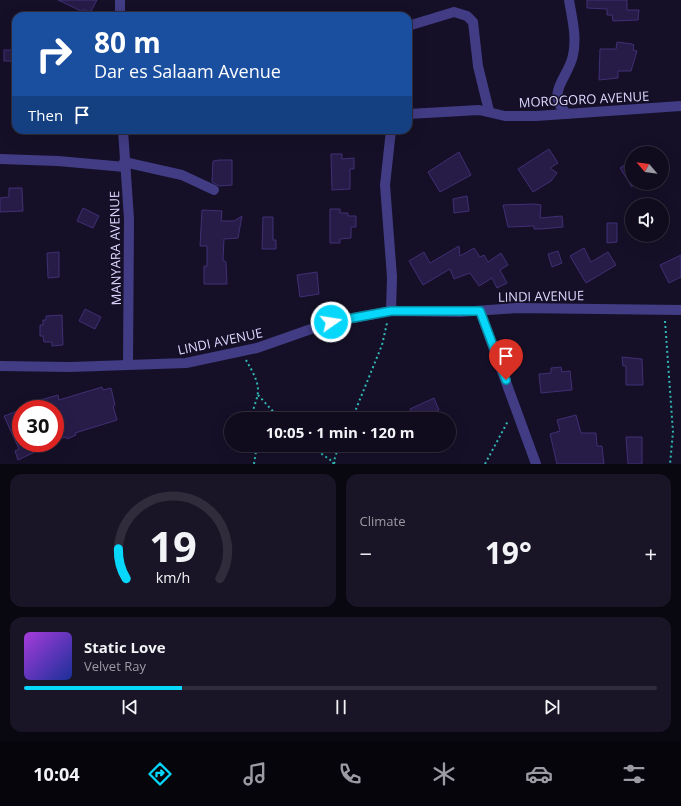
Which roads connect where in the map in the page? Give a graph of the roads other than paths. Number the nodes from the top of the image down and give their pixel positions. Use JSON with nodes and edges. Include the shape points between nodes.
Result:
{"nodes":[{"id":1,"x":120,"y":0,"type":"edge"},
{"id":2,"x":570,"y":0,"type":"edge"},
{"id":3,"x":120,"y":12,"type":"edge"},
{"id":4,"x":412,"y":25,"type":"edge"},
{"id":5,"x":681,"y":106,"type":"edge"},
{"id":6,"x":488,"y":111,"type":"junction"},
{"id":7,"x":412,"y":114,"type":"edge"},
{"id":8,"x":566,"y":114,"type":"junction"},
{"id":9,"x":123,"y":134,"type":"edge"},
{"id":10,"x":391,"y":134,"type":"edge"},
{"id":11,"x":0,"y":159,"type":"edge"},
{"id":12,"x":125,"y":164,"type":"junction"},
{"id":13,"x":214,"y":190,"type":"dead end"},
{"id":14,"x":681,"y":310,"type":"edge"},
{"id":15,"x":480,"y":311,"type":"junction"},
{"id":16,"x":388,"y":312,"type":"junction"},
{"id":17,"x":128,"y":365,"type":"junction"},
{"id":18,"x":0,"y":366,"type":"edge"},
{"id":19,"x":536,"y":464,"type":"edge"}],
"edges":[{"from":1,"to":3,"type":"street"},
{"from":2,"to":8,"type":"street","via":[[574,34],[573,55],[557,93],[558,102]]},
{"from":4,"to":6,"type":"street","via":[[454,12],[460,12],[470,18],[474,25],[478,66]]},
{"from":5,"to":8,"type":"street","name":"MOROGORO AVENUE"},
{"from":6,"to":7,"type":"street","name":"MOROGORO AVENUE"},
{"from":6,"to":8,"type":"street","name":"MOROGORO AVENUE","via":[[510,116]]},
{"from":9,"to":12,"type":"street","name":"MANYARA AVENUE"},
{"from":10,"to":16,"type":"street","via":[[385,185],[392,276]]},
{"from":11,"to":12,"type":"street"},
{"from":12,"to":13,"type":"street","via":[[182,176]]},
{"from":12,"to":17,"type":"street","name":"MANYARA AVENUE","via":[[129,219]]},
{"from":14,"to":15,"type":"street","name":"LINDI AVENUE","via":[[517,308]]},
{"from":15,"to":16,"type":"street","name":"LINDI AVENUE"},
{"from":15,"to":19,"type":"street"},
{"from":16,"to":17,"type":"street","name":"LINDI AVENUE","via":[[331,322],[242,352],[186,363]]},
{"from":17,"to":18,"type":"street","name":"LINDI AVENUE"}]}
